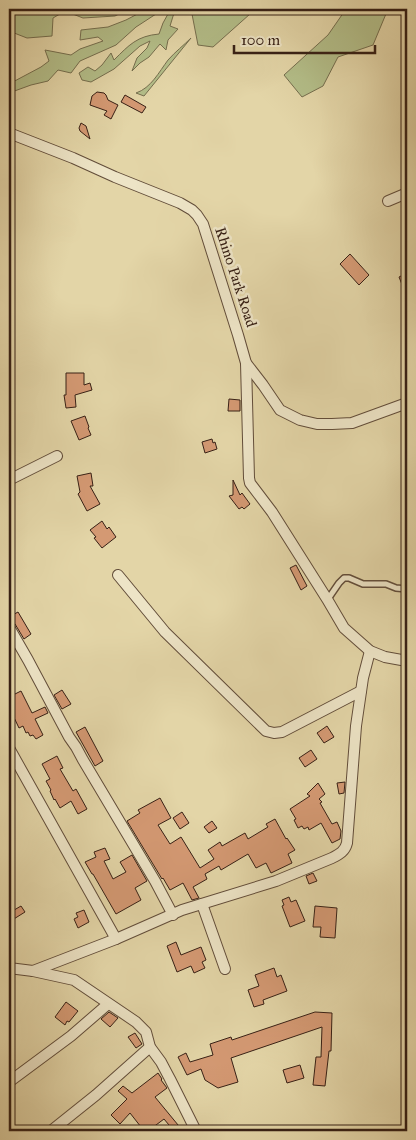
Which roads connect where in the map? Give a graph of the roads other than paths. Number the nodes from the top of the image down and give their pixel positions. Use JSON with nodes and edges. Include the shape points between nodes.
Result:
{"nodes":[{"id":1,"x":9,"y":133,"type":"edge"},
{"id":2,"x":407,"y":193,"type":"edge"},
{"id":3,"x":388,"y":201,"type":"dead end"},
{"id":4,"x":246,"y":363,"type":"junction"},
{"id":5,"x":407,"y":403,"type":"edge"},
{"id":6,"x":57,"y":456,"type":"dead end"},
{"id":7,"x":9,"y":480,"type":"edge"},
{"id":8,"x":118,"y":575,"type":"dead end"},
{"id":9,"x":407,"y":589,"type":"edge"},
{"id":10,"x":327,"y":599,"type":"junction"},
{"id":11,"x":9,"y":627,"type":"edge"},
{"id":12,"x":370,"y":651,"type":"junction"},
{"id":13,"x":407,"y":661,"type":"edge"},
{"id":14,"x":361,"y":691,"type":"junction"},
{"id":15,"x":9,"y":748,"type":"edge"},
{"id":16,"x":202,"y":904,"type":"junction"},
{"id":17,"x":173,"y":915,"type":"junction"},
{"id":18,"x":116,"y":939,"type":"junction"},
{"id":19,"x":9,"y":968,"type":"edge"},
{"id":20,"x":225,"y":969,"type":"dead end"},
{"id":21,"x":33,"y":971,"type":"junction"},
{"id":22,"x":108,"y":1004,"type":"junction"},
{"id":23,"x":150,"y":1047,"type":"junction"},
{"id":24,"x":9,"y":1082,"type":"edge"},
{"id":25,"x":51,"y":1131,"type":"edge"},
{"id":26,"x":196,"y":1131,"type":"edge"}],
"edges":[{"from":1,"to":4,"type":"street","name":"Rhino Park Road","via":[[192,210],[203,224]]},
{"from":2,"to":3,"type":"street"},
{"from":4,"to":5,"type":"street","name":"Rhino Park Road","via":[[280,410],[300,420],[317,424],[352,423]]},
{"from":4,"to":10,"type":"street","via":[[250,483]]},
{"from":6,"to":7,"type":"street"},
{"from":8,"to":14,"type":"street","via":[[165,632],[266,731],[282,732]]},
{"from":9,"to":10,"type":"lane","via":[[386,584],[363,584],[344,578]]},
{"from":10,"to":12,"type":"street","via":[[344,628]]},
{"from":11,"to":17,"type":"street"},
{"from":12,"to":13,"type":"street"},
{"from":12,"to":14,"type":"street"},
{"from":14,"to":16,"type":"street","via":[[345,849],[341,854],[276,881]]},
{"from":15,"to":18,"type":"street"},
{"from":16,"to":17,"type":"street"},
{"from":16,"to":20,"type":"street"},
{"from":17,"to":18,"type":"street"},
{"from":18,"to":21,"type":"street"},
{"from":19,"to":21,"type":"street"},
{"from":21,"to":22,"type":"street","via":[[74,980]]},
{"from":22,"to":23,"type":"street","via":[[146,1032]]},
{"from":22,"to":24,"type":"street"},
{"from":23,"to":25,"type":"street"},
{"from":23,"to":26,"type":"street"}]}
